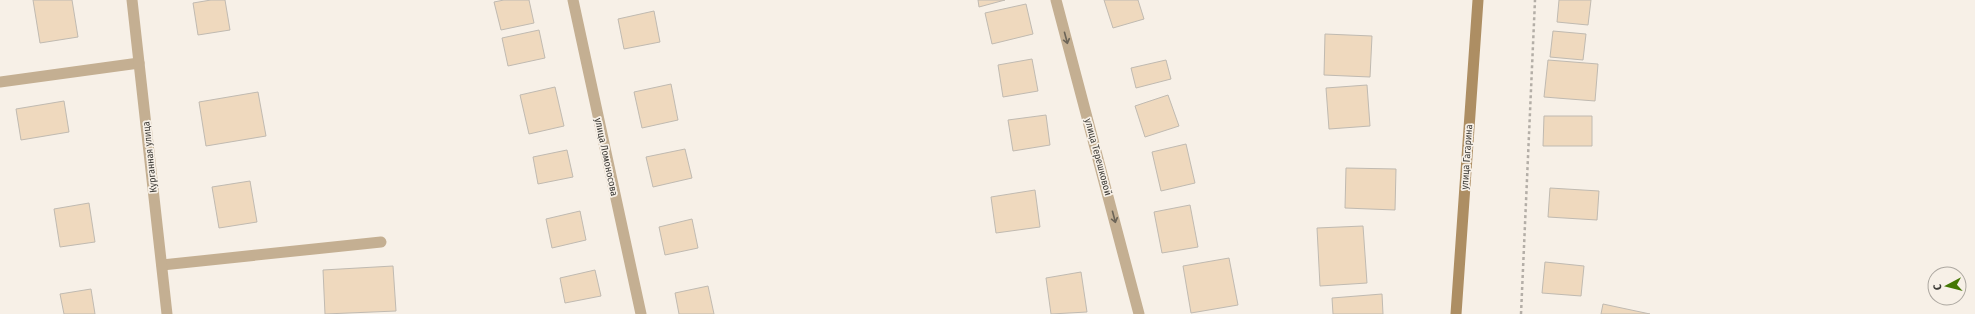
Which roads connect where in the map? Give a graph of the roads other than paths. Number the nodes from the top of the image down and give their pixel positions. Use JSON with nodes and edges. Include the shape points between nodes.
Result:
{"nodes":[{"id":1,"x":132,"y":0,"type":"edge"},
{"id":2,"x":573,"y":0,"type":"edge"},
{"id":3,"x":1056,"y":0,"type":"edge"},
{"id":4,"x":1478,"y":0,"type":"edge"},
{"id":5,"x":139,"y":63,"type":"junction"},
{"id":6,"x":0,"y":82,"type":"edge"},
{"id":7,"x":381,"y":242,"type":"dead end"},
{"id":8,"x":162,"y":265,"type":"junction"},
{"id":9,"x":167,"y":314,"type":"edge"},
{"id":10,"x":641,"y":314,"type":"edge"},
{"id":11,"x":1139,"y":314,"type":"edge"},
{"id":12,"x":1456,"y":314,"type":"edge"}],
"edges":[{"from":1,"to":5,"type":"street","name":"Курганная улица"},
{"from":2,"to":10,"type":"street","name":"улица Ломоносова"},
{"from":3,"to":11,"type":"street","name":"улица Терешковой","one_way":true},
{"from":4,"to":12,"type":"main road","name":"улица Гагарина"},
{"from":5,"to":6,"type":"street"},
{"from":5,"to":8,"type":"street","name":"Курганная улица"},
{"from":7,"to":8,"type":"street"},
{"from":8,"to":9,"type":"street","name":"Курганная улица"}]}
